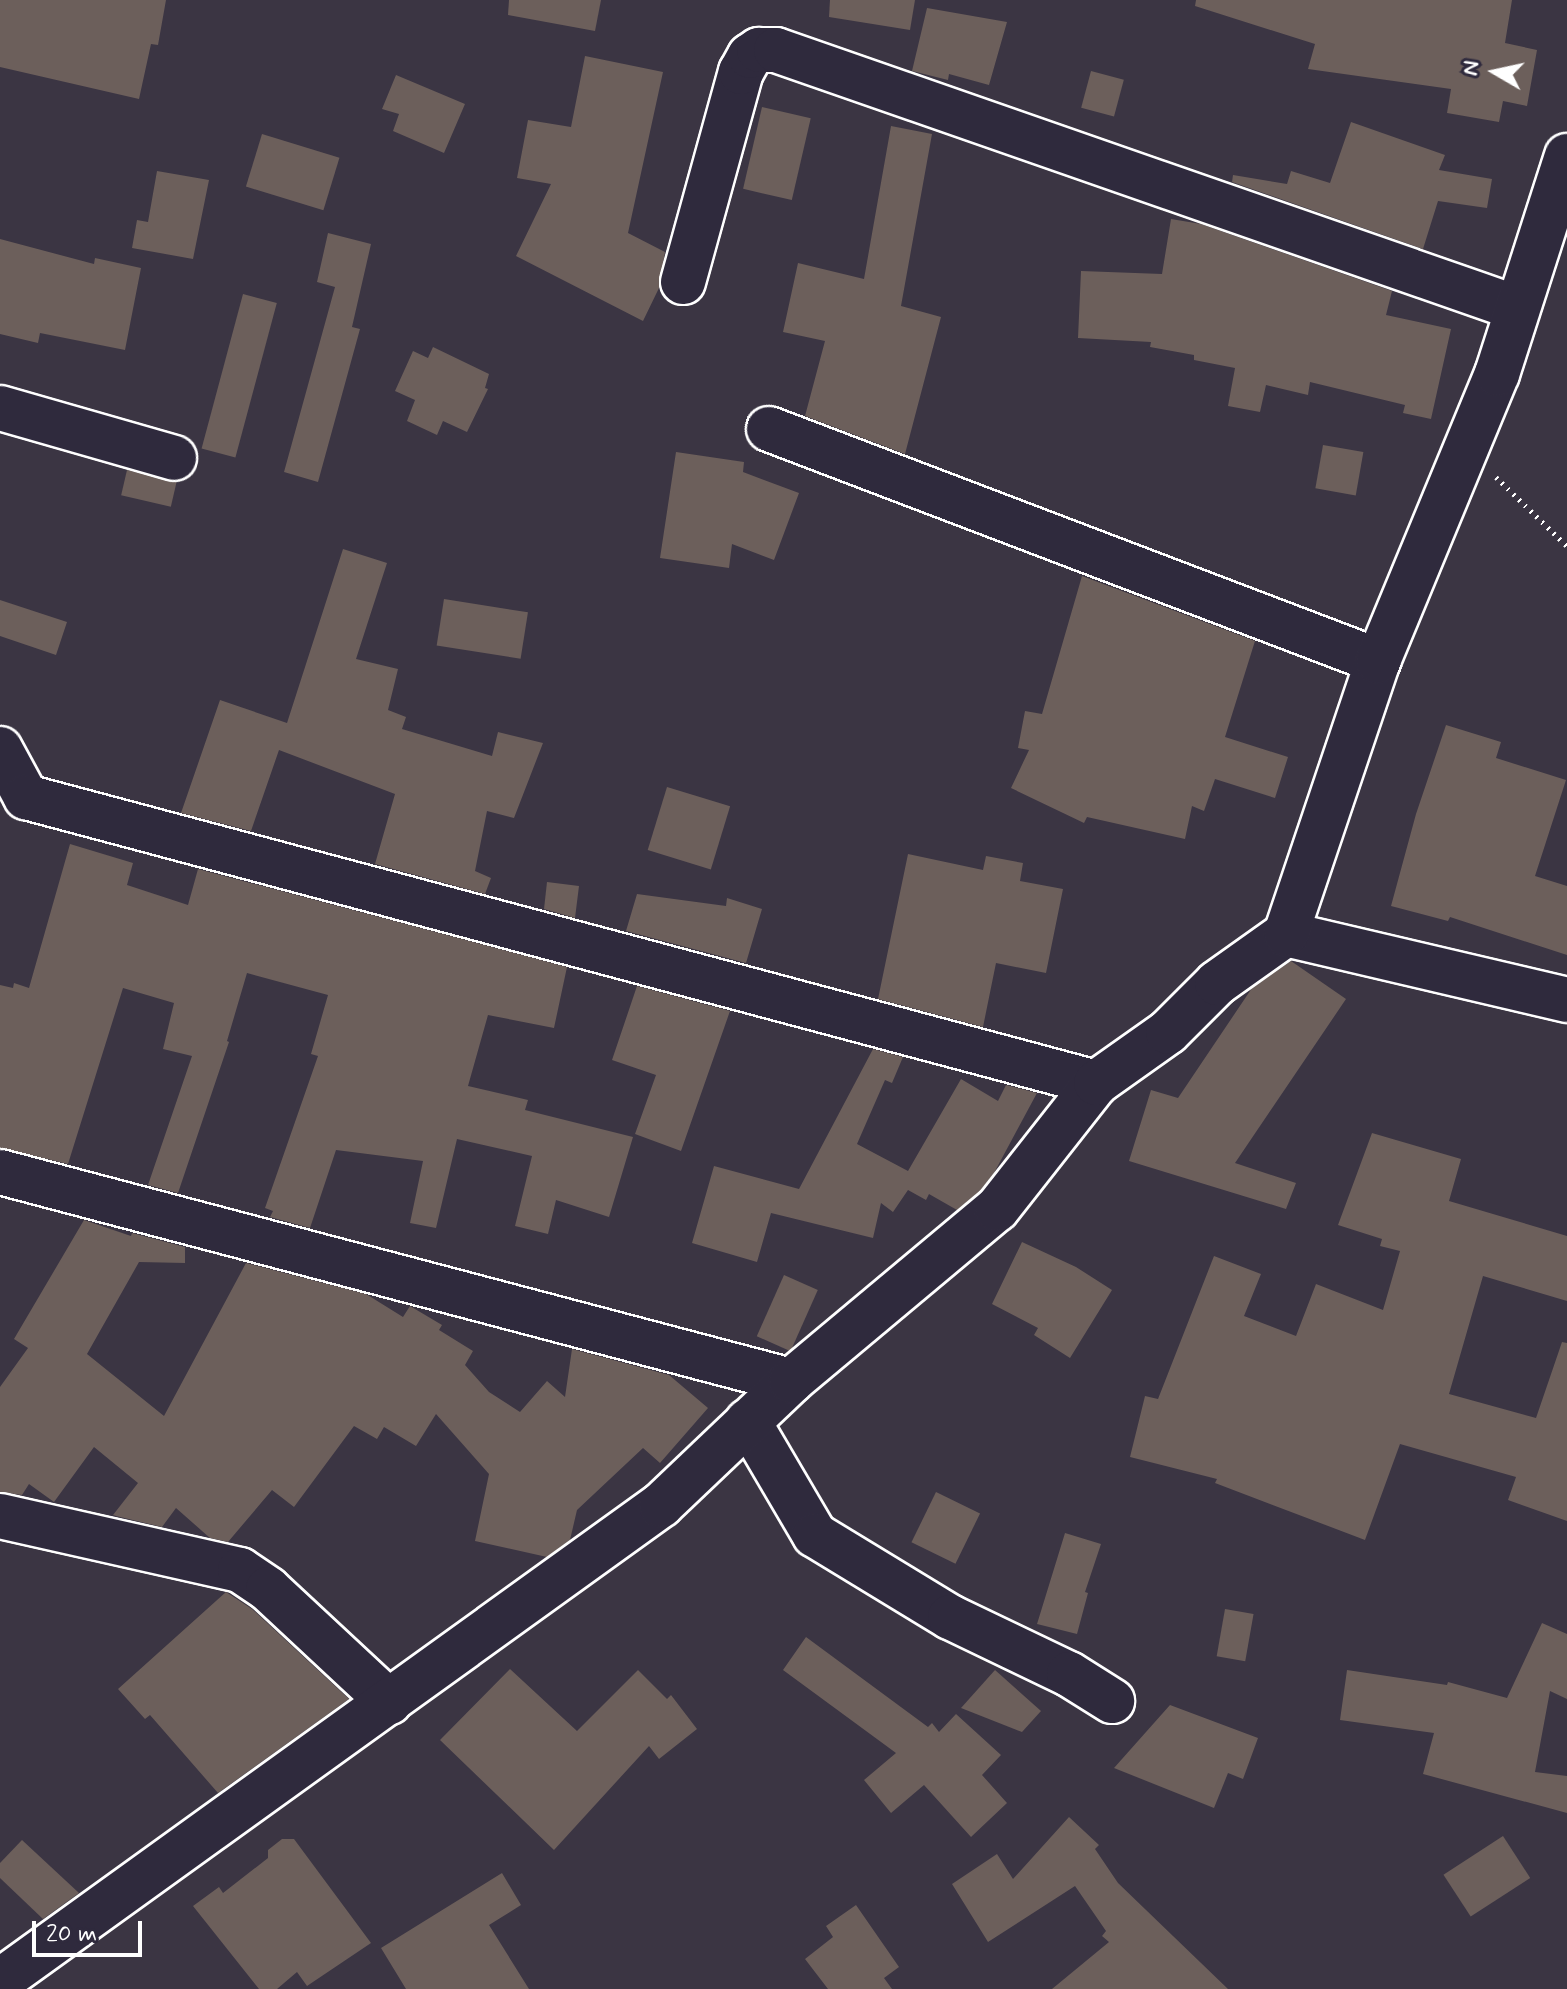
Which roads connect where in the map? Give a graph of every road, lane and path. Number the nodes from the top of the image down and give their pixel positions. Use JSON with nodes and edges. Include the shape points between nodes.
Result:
{"nodes":[{"id":1,"x":1567,"y":156,"type":"edge"},
{"id":2,"x":683,"y":282,"type":"dead end"},
{"id":3,"x":1517,"y":308,"type":"junction"},
{"id":4,"x":0,"y":408,"type":"edge"},
{"id":5,"x":769,"y":429,"type":"dead end"},
{"id":6,"x":174,"y":458,"type":"dead end"},
{"id":7,"x":1492,"y":474,"type":"dead end"},
{"id":8,"x":1567,"y":546,"type":"edge"},
{"id":9,"x":1378,"y":661,"type":"junction"},
{"id":10,"x":0,"y":749,"type":"edge"},
{"id":11,"x":1286,"y":934,"type":"junction"},
{"id":12,"x":1567,"y":1000,"type":"edge"},
{"id":13,"x":1096,"y":1083,"type":"junction"},
{"id":14,"x":0,"y":1172,"type":"edge"},
{"id":15,"x":791,"y":1381,"type":"junction"},
{"id":16,"x":748,"y":1421,"type":"junction"},
{"id":17,"x":0,"y":1516,"type":"edge"},
{"id":18,"x":1112,"y":1701,"type":"dead end"},
{"id":19,"x":389,"y":1702,"type":"junction"},
{"id":20,"x":0,"y":1981,"type":"edge"}],
"edges":[{"from":1,"to":3,"type":"street"},
{"from":2,"to":3,"type":"street","via":[[741,72],[759,50],[776,50]]},
{"from":3,"to":9,"type":"street","via":[[1497,374]]},
{"from":4,"to":6,"type":"street"},
{"from":5,"to":9,"type":"street"},
{"from":7,"to":8,"type":"path"},
{"from":9,"to":11,"type":"street"},
{"from":10,"to":13,"type":"street","via":[[26,797]]},
{"from":11,"to":12,"type":"street"},
{"from":11,"to":13,"type":"street","via":[[1217,983],[1168,1032]]},
{"from":13,"to":15,"type":"street","via":[[997,1209]]},
{"from":14,"to":15,"type":"street"},
{"from":15,"to":16,"type":"street"},
{"from":16,"to":18,"type":"street","via":[[815,1535],[950,1617],[1069,1674]]},
{"from":16,"to":19,"type":"street","via":[[661,1505]]},
{"from":17,"to":19,"type":"street","via":[[240,1570],[268,1589]]},
{"from":19,"to":20,"type":"street"}]}
